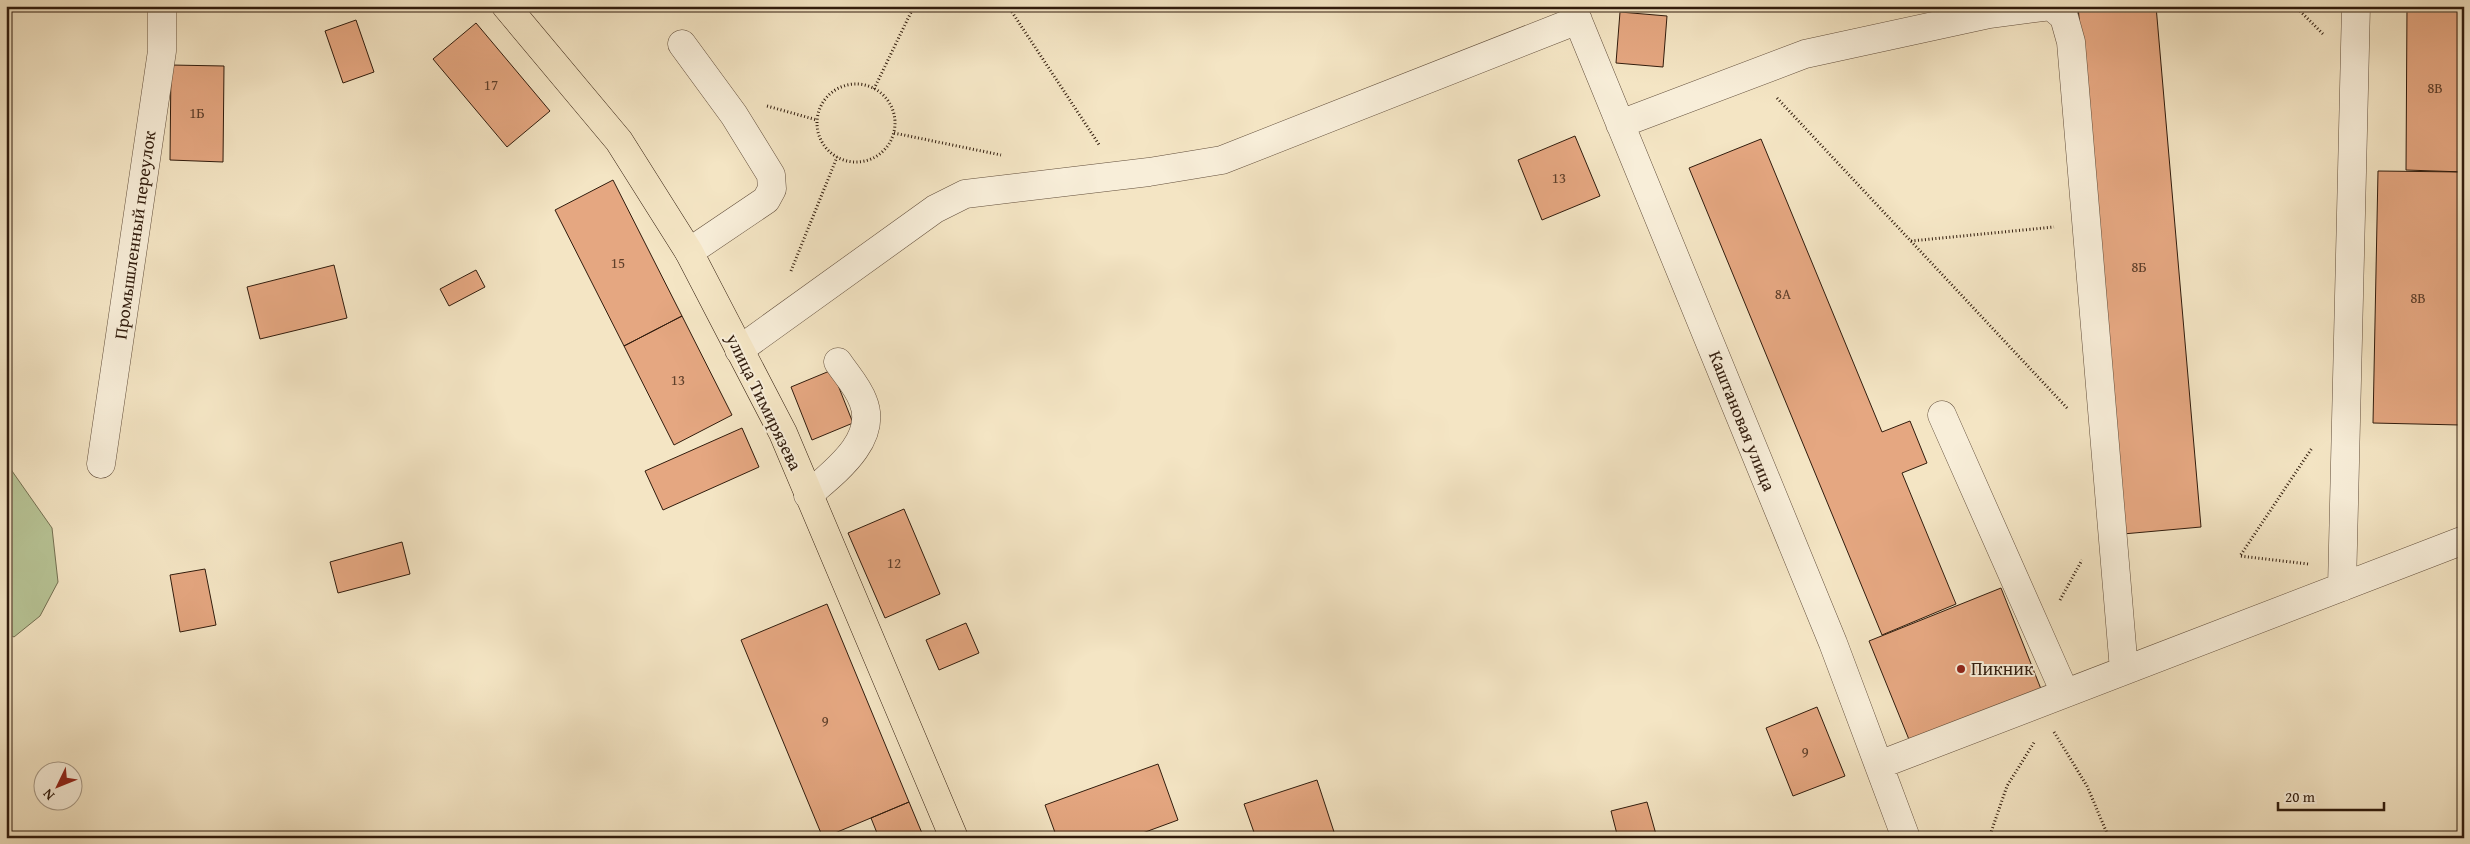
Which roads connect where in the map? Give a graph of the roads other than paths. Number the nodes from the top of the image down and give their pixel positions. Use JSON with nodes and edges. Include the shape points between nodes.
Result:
{"nodes":[{"id":1,"x":162,"y":6,"type":"edge"},
{"id":2,"x":506,"y":6,"type":"edge"},
{"id":3,"x":2051,"y":6,"type":"edge"},
{"id":4,"x":2356,"y":6,"type":"edge"},
{"id":5,"x":2002,"y":9,"type":"edge"},
{"id":6,"x":1575,"y":13,"type":"edge"},
{"id":7,"x":682,"y":44,"type":"dead end"},
{"id":8,"x":1620,"y":124,"type":"junction"},
{"id":9,"x":689,"y":252,"type":"junction"},
{"id":10,"x":739,"y":350,"type":"junction"},
{"id":11,"x":838,"y":362,"type":"dead end"},
{"id":12,"x":1942,"y":415,"type":"dead end"},
{"id":13,"x":101,"y":464,"type":"dead end"},
{"id":14,"x":808,"y":495,"type":"junction"},
{"id":15,"x":2464,"y":540,"type":"edge"},
{"id":16,"x":2342,"y":577,"type":"junction"},
{"id":17,"x":2124,"y":670,"type":"junction"},
{"id":18,"x":2065,"y":693,"type":"junction"},
{"id":19,"x":1879,"y":765,"type":"junction"},
{"id":20,"x":954,"y":838,"type":"edge"},
{"id":21,"x":1906,"y":838,"type":"edge"}],
"edges":[{"from":1,"to":13,"type":"street","name":"Промышленный переулок","via":[[162,51]]},
{"from":2,"to":9,"type":"main road","name":"улица Тимирязева","via":[[619,141]]},
{"from":3,"to":5,"type":"street"},
{"from":3,"to":17,"type":"street","via":[[2064,17],[2071,42]]},
{"from":4,"to":16,"type":"street"},
{"from":5,"to":8,"type":"street","via":[[1805,54]]},
{"from":6,"to":8,"type":"street","name":"Каштановая улица"},
{"from":6,"to":10,"type":"street","via":[[1222,160],[965,194],[935,209]]},
{"from":7,"to":9,"type":"street","via":[[734,115],[771,176],[772,189],[766,200]]},
{"from":8,"to":19,"type":"street","name":"Каштановая улица"},
{"from":9,"to":10,"type":"main road","name":"улица Тимирязева"},
{"from":10,"to":14,"type":"main road","name":"улица Тимирязева","via":[[782,433]]},
{"from":11,"to":14,"type":"street","via":[[863,401],[866,413],[863,430],[849,459]]},
{"from":12,"to":18,"type":"street"},
{"from":14,"to":20,"type":"main road","name":"улица Тимирязева"},
{"from":15,"to":16,"type":"street"},
{"from":16,"to":17,"type":"street"},
{"from":17,"to":18,"type":"street"},
{"from":18,"to":19,"type":"street","via":[[2042,713]]},
{"from":19,"to":21,"type":"street","name":"Каштановая улица"}]}
